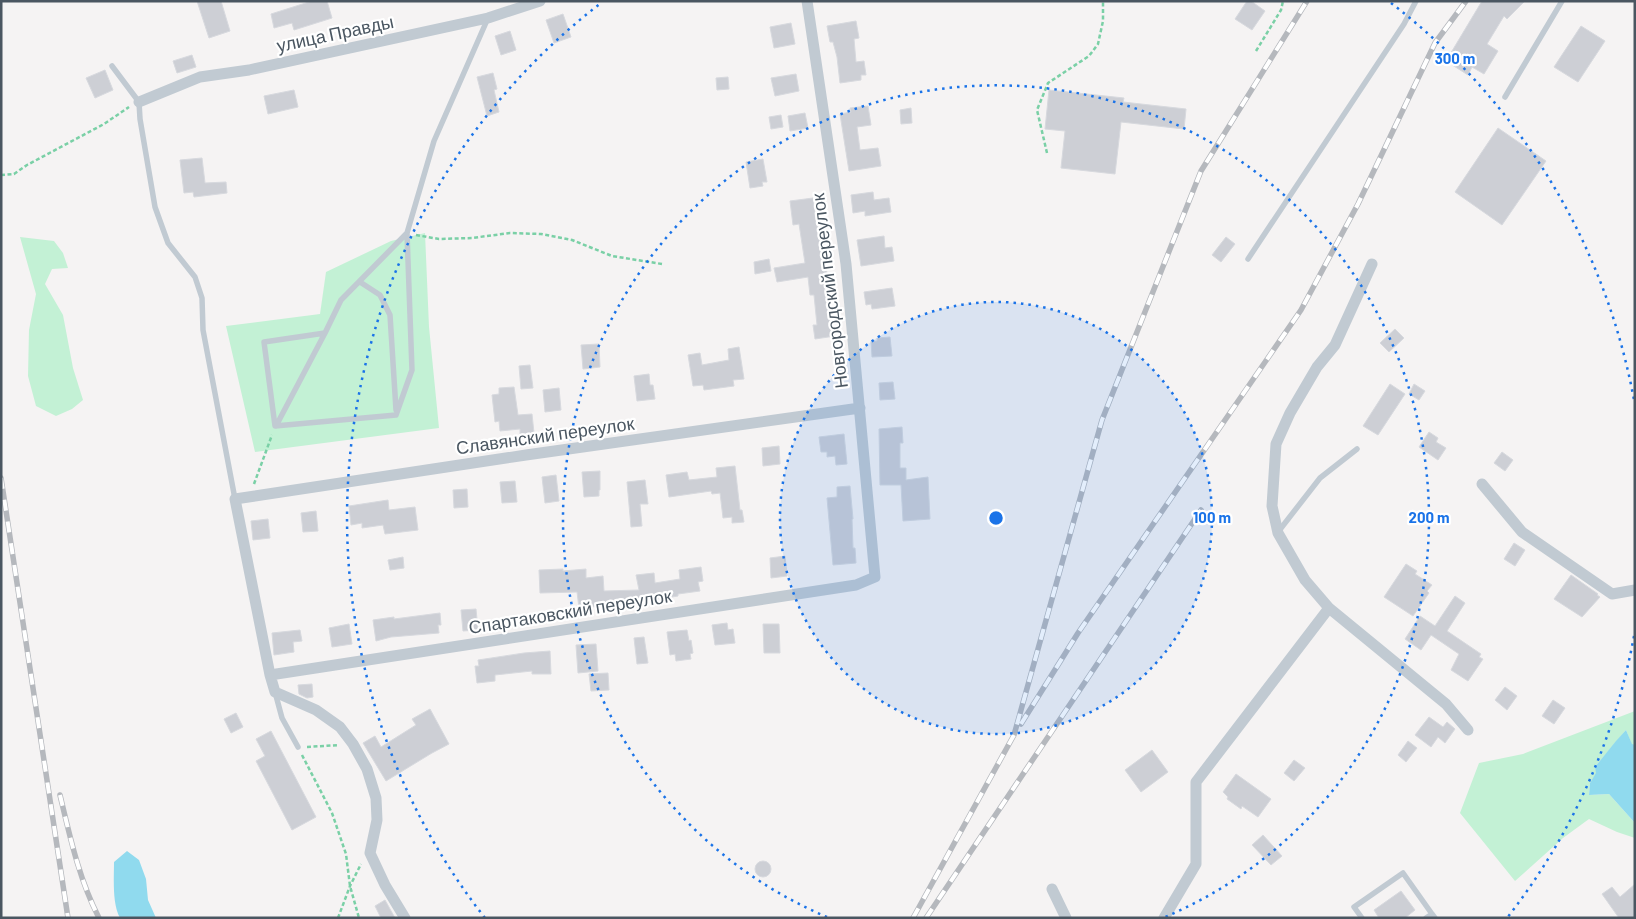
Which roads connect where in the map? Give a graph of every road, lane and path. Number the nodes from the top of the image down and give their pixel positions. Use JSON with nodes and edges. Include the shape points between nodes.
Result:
{"nodes":[{"id":1,"x":540,"y":1,"type":"edge"},
{"id":2,"x":807,"y":1,"type":"edge"},
{"id":3,"x":1102,"y":1,"type":"edge"},
{"id":4,"x":1283,"y":1,"type":"edge"},
{"id":5,"x":1416,"y":1,"type":"edge"},
{"id":6,"x":1562,"y":1,"type":"edge"},
{"id":7,"x":488,"y":18,"type":"junction"},
{"id":8,"x":1256,"y":51,"type":"dead end"},
{"id":9,"x":112,"y":66,"type":"dead end"},
{"id":10,"x":1505,"y":97,"type":"dead end"},
{"id":11,"x":139,"y":102,"type":"junction"},
{"id":12,"x":1047,"y":153,"type":"dead end"},
{"id":13,"x":1,"y":175,"type":"edge"},
{"id":14,"x":407,"y":233,"type":"junction"},
{"id":15,"x":1248,"y":259,"type":"dead end"},
{"id":16,"x":662,"y":264,"type":"dead end"},
{"id":17,"x":1372,"y":264,"type":"dead end"},
{"id":18,"x":360,"y":282,"type":"junction"},
{"id":19,"x":325,"y":333,"type":"junction"},
{"id":20,"x":860,"y":408,"type":"junction"},
{"id":21,"x":396,"y":414,"type":"junction"},
{"id":22,"x":275,"y":426,"type":"junction"},
{"id":23,"x":1357,"y":449,"type":"dead end"},
{"id":24,"x":1482,"y":484,"type":"dead end"},
{"id":25,"x":250,"y":496,"type":"junction"},
{"id":26,"x":235,"y":499,"type":"junction"},
{"id":27,"x":1278,"y":533,"type":"junction"},
{"id":28,"x":875,"y":577,"type":"joint"},
{"id":29,"x":1634,"y":594,"type":"edge"},
{"id":30,"x":1329,"y":608,"type":"junction"},
{"id":31,"x":270,"y":675,"type":"junction"},
{"id":32,"x":275,"y":692,"type":"junction"},
{"id":33,"x":1468,"y":730,"type":"dead end"},
{"id":34,"x":353,"y":744,"type":"junction"},
{"id":35,"x":298,"y":747,"type":"junction"},
{"id":36,"x":370,"y":853,"type":"junction"},
{"id":37,"x":350,"y":886,"type":"junction"},
{"id":38,"x":1052,"y":889,"type":"dead end"},
{"id":39,"x":1434,"y":916,"type":"edge"},
{"id":40,"x":338,"y":918,"type":"edge"},
{"id":41,"x":359,"y":918,"type":"edge"},
{"id":42,"x":406,"y":918,"type":"edge"},
{"id":43,"x":1066,"y":918,"type":"edge"},
{"id":44,"x":1164,"y":918,"type":"edge"},
{"id":45,"x":1362,"y":918,"type":"edge"},
{"id":46,"x":1426,"y":918,"type":"edge"}],
"edges":[{"from":1,"to":7,"type":"street","name":"улица Правды"},
{"from":2,"to":20,"type":"street","name":"Новгородский переулок","via":[[846,264]]},
{"from":3,"to":12,"type":"path","via":[[1103,22],[1098,44],[1088,56],[1048,83],[1037,110]]},
{"from":4,"to":8,"type":"path","via":[[1281,10]]},
{"from":5,"to":15,"type":"lane"},
{"from":6,"to":10,"type":"lane"},
{"from":7,"to":11,"type":"street","name":"улица Правды","via":[[249,70],[200,77]]},
{"from":7,"to":14,"type":"lane","via":[[434,141]]},
{"from":9,"to":11,"type":"lane"},
{"from":11,"to":13,"type":"path","via":[[14,174]]},
{"from":11,"to":26,"type":"lane","via":[[155,207],[168,242],[195,277],[202,298],[203,330]]},
{"from":14,"to":16,"type":"path","via":[[439,239],[510,232],[541,234],[572,240],[612,256]]},
{"from":14,"to":18,"type":"lane"},
{"from":14,"to":21,"type":"lane","via":[[412,370]]},
{"from":17,"to":27,"type":"street","via":[[1335,344],[1317,367],[1276,444],[1272,506]]},
{"from":18,"to":19,"type":"lane","via":[[341,300]]},
{"from":18,"to":21,"type":"lane","via":[[380,295],[390,314]]},
{"from":19,"to":22,"type":"lane"},
{"from":19,"to":22,"type":"lane","via":[[264,342]]},
{"from":20,"to":25,"type":"street","name":"Славянский переулок"},
{"from":20,"to":28,"type":"street","name":"Новгородский переулок"},
{"from":21,"to":22,"type":"lane"},
{"from":22,"to":25,"type":"path"},
{"from":23,"to":27,"type":"lane","via":[[1320,478]]},
{"from":24,"to":29,"type":"street","via":[[1522,532],[1612,594]]},
{"from":25,"to":26,"type":"street","name":"Славянский переулок"},
{"from":26,"to":31,"type":"street"},
{"from":27,"to":30,"type":"street","via":[[1306,580]]},
{"from":28,"to":31,"type":"street","name":"Спартаковский переулок","via":[[856,585]]},
{"from":30,"to":33,"type":"street","via":[[1446,704]]},
{"from":30,"to":44,"type":"street","via":[[1196,782],[1196,864]]},
{"from":31,"to":32,"type":"street"},
{"from":32,"to":34,"type":"street","via":[[316,710],[340,728]]},
{"from":32,"to":35,"type":"lane","via":[[282,718]]},
{"from":34,"to":35,"type":"path"},
{"from":34,"to":36,"type":"street","via":[[367,769],[376,798],[377,820]]},
{"from":35,"to":37,"type":"path","via":[[332,813],[346,854]]},
{"from":36,"to":37,"type":"path"},
{"from":36,"to":42,"type":"street"},
{"from":37,"to":40,"type":"path"},
{"from":37,"to":41,"type":"path"},
{"from":38,"to":43,"type":"street"},
{"from":39,"to":45,"type":"lane","via":[[1403,873],[1354,907]]},
{"from":39,"to":46,"type":"lane"}]}
